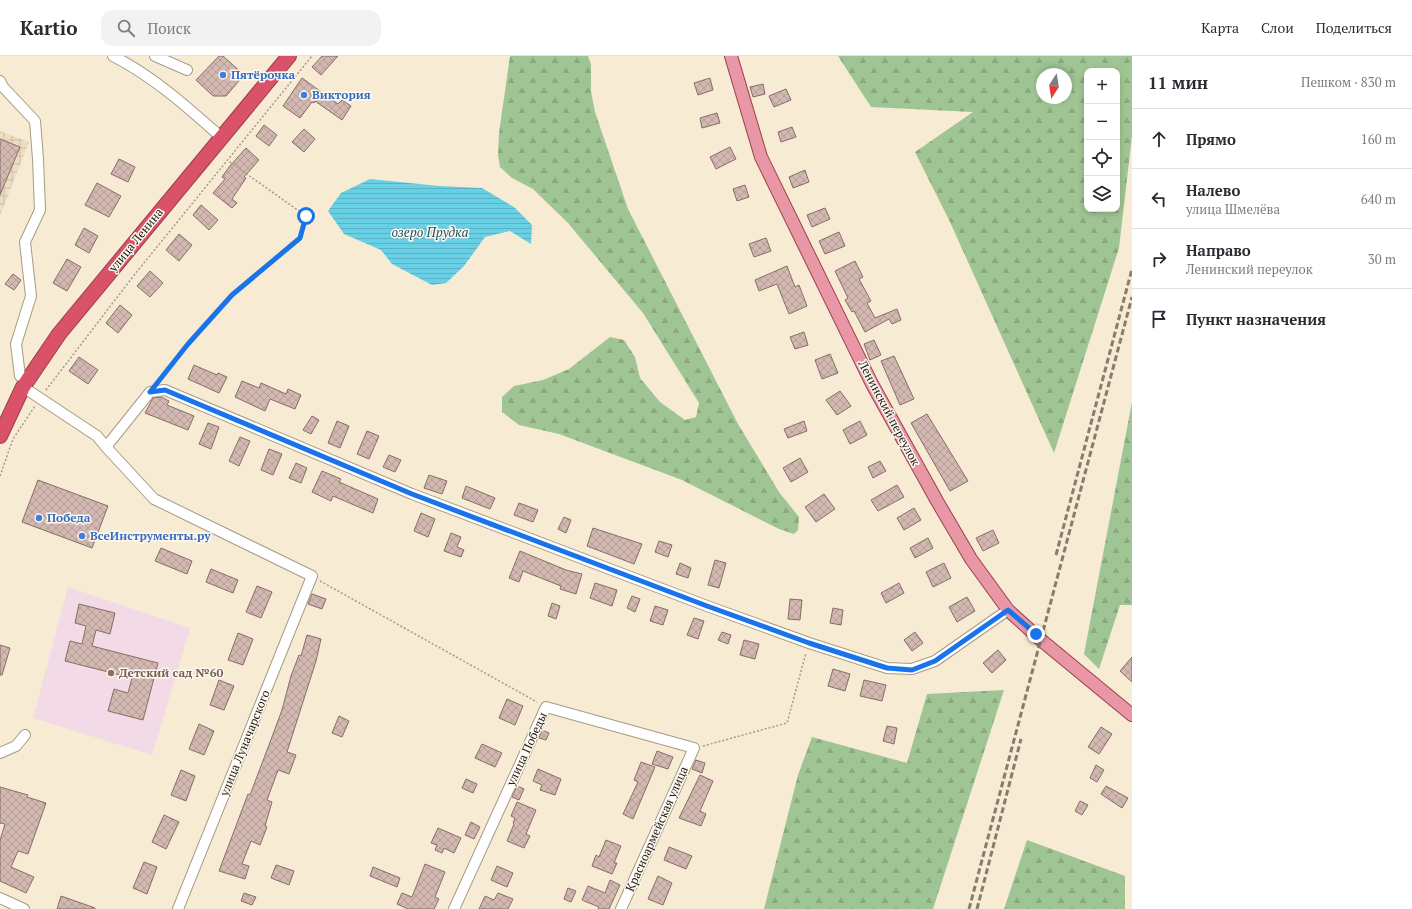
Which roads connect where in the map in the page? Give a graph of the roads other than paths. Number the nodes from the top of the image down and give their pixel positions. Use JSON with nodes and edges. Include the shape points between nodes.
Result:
{"nodes":[{"id":1,"x":113,"y":56,"type":"edge"},
{"id":2,"x":154,"y":56,"type":"edge"},
{"id":3,"x":289,"y":56,"type":"edge"},
{"id":4,"x":731,"y":56,"type":"edge"},
{"id":5,"x":187,"y":70,"type":"dead end"},
{"id":6,"x":0,"y":81,"type":"edge"},
{"id":7,"x":221,"y":136,"type":"junction"},
{"id":8,"x":21,"y":381,"type":"junction"},
{"id":9,"x":0,"y":436,"type":"edge"},
{"id":10,"x":106,"y":446,"type":"junction"},
{"id":11,"x":1008,"y":610,"type":"junction"},
{"id":12,"x":1132,"y":715,"type":"edge"},
{"id":13,"x":25,"y":736,"type":"dead end"},
{"id":14,"x":694,"y":748,"type":"joint"},
{"id":15,"x":0,"y":753,"type":"edge"},
{"id":16,"x":0,"y":898,"type":"edge"},
{"id":17,"x":24,"y":909,"type":"edge"},
{"id":18,"x":178,"y":909,"type":"edge"},
{"id":19,"x":454,"y":909,"type":"edge"},
{"id":20,"x":622,"y":909,"type":"edge"}],
"edges":[{"from":1,"to":7,"type":"street","via":[[171,92]]},
{"from":2,"to":5,"type":"street"},
{"from":3,"to":7,"type":"highway","name":"улица Ленина"},
{"from":4,"to":11,"type":"main road","name":"Ленинский переулок","via":[[761,157],[872,384],[971,559]]},
{"from":6,"to":8,"type":"street","via":[[35,121],[38,159],[40,210],[25,242],[31,296],[16,344]]},
{"from":7,"to":8,"type":"highway","name":"улица Ленина"},
{"from":8,"to":9,"type":"highway","name":"улица Ленина"},
{"from":8,"to":10,"type":"street","via":[[40,398],[97,436]]},
{"from":10,"to":11,"type":"street","via":[[150,392],[165,390],[412,494],[809,643],[887,668],[912,670],[935,661]]},
{"from":10,"to":18,"type":"street","name":"улица Луначарского","via":[[154,499],[312,576]]},
{"from":11,"to":12,"type":"main road","name":"Ленинский переулок"},
{"from":13,"to":15,"type":"street","via":[[16,746]]},
{"from":14,"to":19,"type":"street","name":"улица Победы","via":[[546,707]]},
{"from":14,"to":20,"type":"street","name":"Красноармейская улица"},
{"from":16,"to":17,"type":"street"}]}
